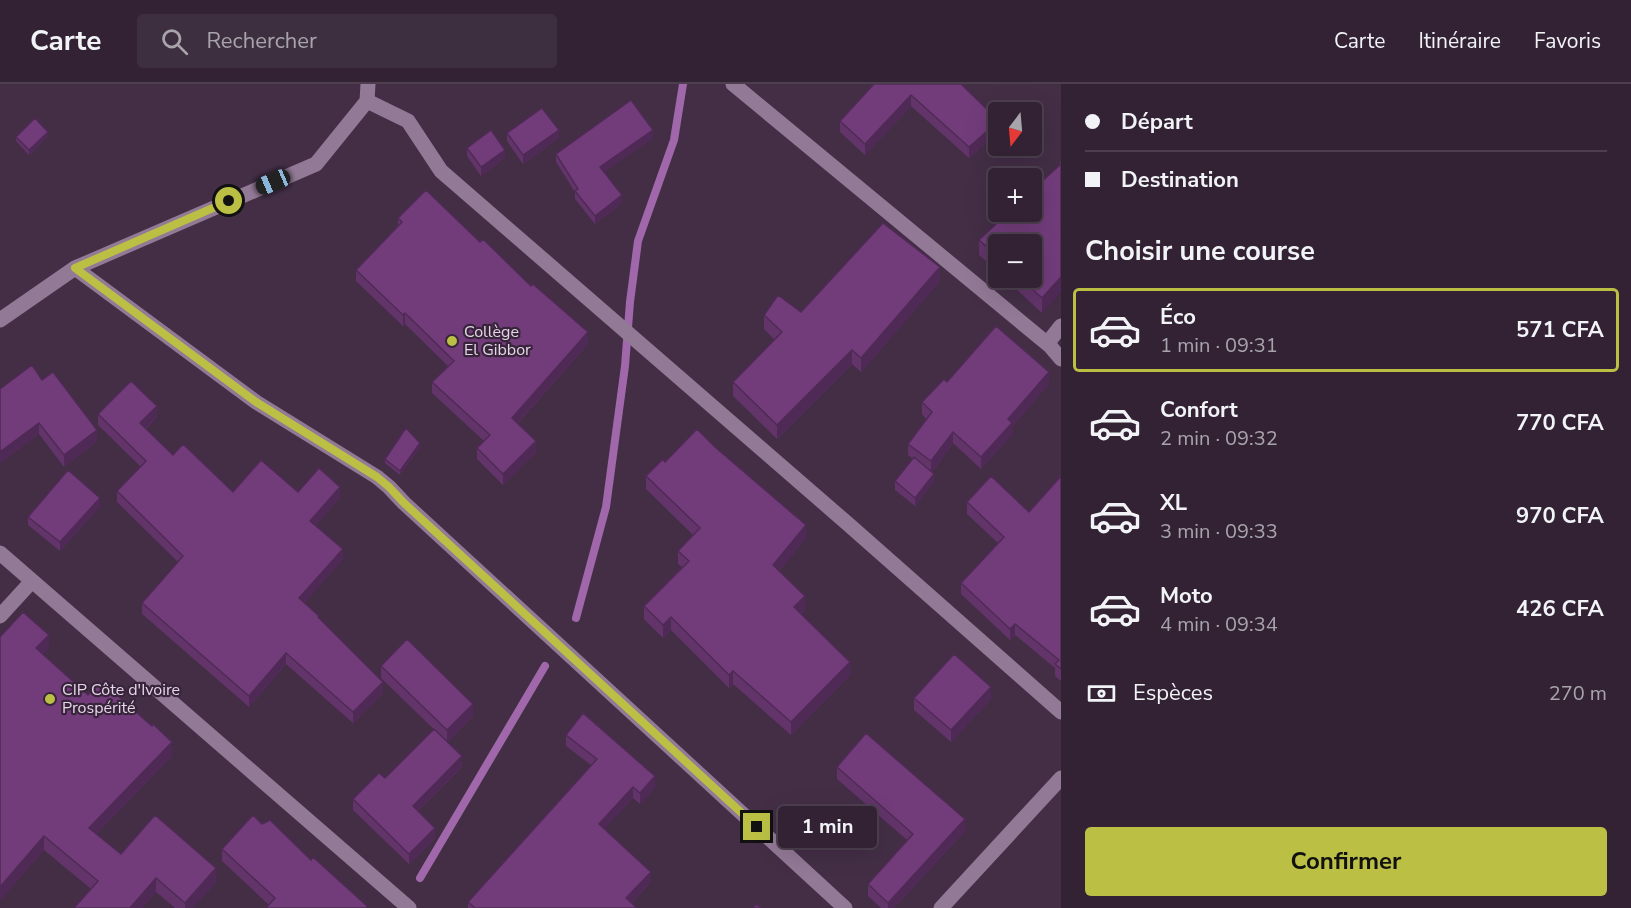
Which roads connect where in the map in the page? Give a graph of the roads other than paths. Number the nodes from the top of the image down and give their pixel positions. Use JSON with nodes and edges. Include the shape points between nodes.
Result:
{"nodes":[{"id":1,"x":368,"y":84,"type":"edge"},
{"id":2,"x":732,"y":84,"type":"edge"},
{"id":3,"x":367,"y":101,"type":"junction"},
{"id":4,"x":75,"y":268,"type":"junction"},
{"id":5,"x":0,"y":320,"type":"edge"},
{"id":6,"x":1061,"y":326,"type":"edge"},
{"id":7,"x":1050,"y":346,"type":"junction"},
{"id":8,"x":1061,"y":359,"type":"edge"},
{"id":9,"x":0,"y":553,"type":"edge"},
{"id":10,"x":32,"y":581,"type":"junction"},
{"id":11,"x":0,"y":616,"type":"edge"},
{"id":12,"x":1061,"y":712,"type":"edge"},
{"id":13,"x":1061,"y":778,"type":"edge"},
{"id":14,"x":409,"y":908,"type":"edge"},
{"id":15,"x":845,"y":908,"type":"edge"},
{"id":16,"x":941,"y":908,"type":"edge"}],
"edges":[{"from":1,"to":3,"type":"street"},
{"from":2,"to":7,"type":"street"},
{"from":3,"to":4,"type":"street","via":[[316,164]]},
{"from":3,"to":12,"type":"street","via":[[408,122],[441,171]]},
{"from":4,"to":5,"type":"street"},
{"from":4,"to":15,"type":"street","via":[[256,402],[377,477]]},
{"from":6,"to":7,"type":"street"},
{"from":7,"to":8,"type":"street"},
{"from":9,"to":10,"type":"street"},
{"from":10,"to":11,"type":"street"},
{"from":10,"to":14,"type":"street"},
{"from":13,"to":16,"type":"street"}]}
